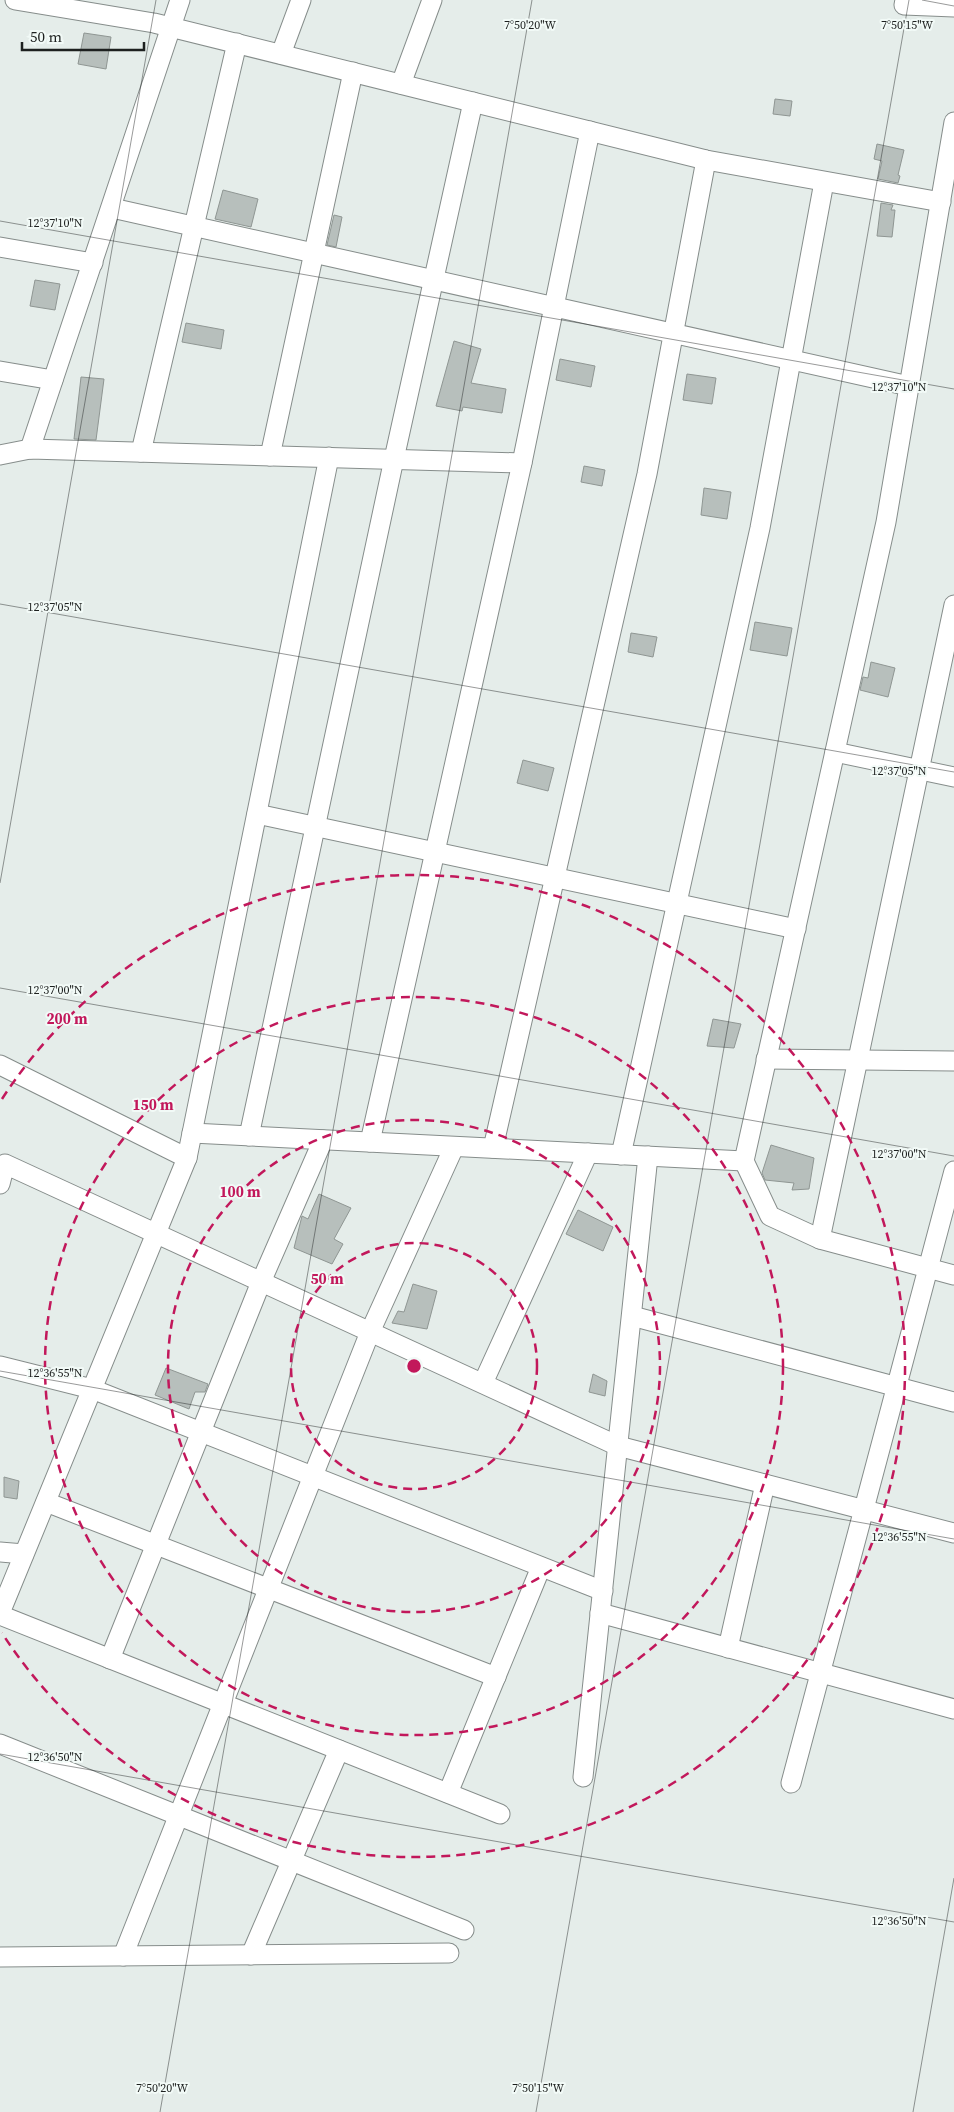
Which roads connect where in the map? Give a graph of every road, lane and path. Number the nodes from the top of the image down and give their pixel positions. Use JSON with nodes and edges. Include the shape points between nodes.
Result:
{"nodes":[{"id":1,"x":15,"y":0,"type":"edge"},
{"id":2,"x":180,"y":0,"type":"edge"},
{"id":3,"x":301,"y":0,"type":"edge"},
{"id":4,"x":432,"y":0,"type":"edge"},
{"id":5,"x":905,"y":0,"type":"edge"},
{"id":6,"x":84,"y":6,"type":"edge"},
{"id":7,"x":954,"y":7,"type":"edge"},
{"id":8,"x":172,"y":27,"type":"junction"},
{"id":9,"x":238,"y":43,"type":"junction"},
{"id":10,"x":280,"y":54,"type":"junction"},
{"id":11,"x":353,"y":72,"type":"junction"},
{"id":12,"x":401,"y":84,"type":"junction"},
{"id":13,"x":473,"y":102,"type":"junction"},
{"id":14,"x":954,"y":122,"type":"edge"},
{"id":15,"x":590,"y":131,"type":"junction"},
{"id":16,"x":706,"y":160,"type":"junction"},
{"id":17,"x":950,"y":168,"type":"edge"},
{"id":18,"x":824,"y":182,"type":"junction"},
{"id":19,"x":940,"y":202,"type":"junction"},
{"id":20,"x":112,"y":208,"type":"junction"},
{"id":21,"x":194,"y":226,"type":"junction"},
{"id":22,"x":0,"y":247,"type":"edge"},
{"id":23,"x":314,"y":253,"type":"junction"},
{"id":24,"x":93,"y":263,"type":"junction"},
{"id":25,"x":434,"y":280,"type":"junction"},
{"id":26,"x":554,"y":307,"type":"junction"},
{"id":27,"x":673,"y":334,"type":"junction"},
{"id":28,"x":791,"y":360,"type":"junction"},
{"id":29,"x":0,"y":371,"type":"edge"},
{"id":30,"x":53,"y":380,"type":"junction"},
{"id":31,"x":909,"y":386,"type":"junction"},
{"id":32,"x":30,"y":449,"type":"junction"},
{"id":33,"x":141,"y":452,"type":"junction"},
{"id":34,"x":0,"y":455,"type":"edge"},
{"id":35,"x":270,"y":456,"type":"junction"},
{"id":36,"x":329,"y":457,"type":"junction"},
{"id":37,"x":394,"y":459,"type":"junction"},
{"id":38,"x":522,"y":463,"type":"junction"},
{"id":39,"x":954,"y":606,"type":"edge"},
{"id":40,"x":835,"y":752,"type":"junction"},
{"id":41,"x":919,"y":770,"type":"junction"},
{"id":42,"x":954,"y":777,"type":"edge"},
{"id":43,"x":257,"y":814,"type":"junction"},
{"id":44,"x":315,"y":827,"type":"junction"},
{"id":45,"x":435,"y":852,"type":"junction"},
{"id":46,"x":555,"y":878,"type":"junction"},
{"id":47,"x":677,"y":904,"type":"junction"},
{"id":48,"x":796,"y":929,"type":"junction"},
{"id":49,"x":766,"y":1059,"type":"junction"},
{"id":50,"x":858,"y":1060,"type":"junction"},
{"id":51,"x":954,"y":1061,"type":"edge"},
{"id":52,"x":0,"y":1065,"type":"edge"},
{"id":53,"x":192,"y":1133,"type":"junction"},
{"id":54,"x":250,"y":1136,"type":"junction"},
{"id":55,"x":322,"y":1140,"type":"junction"},
{"id":56,"x":370,"y":1142,"type":"junction"},
{"id":57,"x":454,"y":1146,"type":"junction"},
{"id":58,"x":493,"y":1148,"type":"junction"},
{"id":59,"x":588,"y":1153,"type":"junction"},
{"id":60,"x":621,"y":1155,"type":"junction"},
{"id":61,"x":648,"y":1156,"type":"junction"},
{"id":62,"x":187,"y":1158,"type":"junction"},
{"id":63,"x":744,"y":1161,"type":"junction"},
{"id":64,"x":954,"y":1171,"type":"edge"},
{"id":65,"x":0,"y":1184,"type":"edge"},
{"id":66,"x":156,"y":1233,"type":"junction"},
{"id":67,"x":820,"y":1239,"type":"junction"},
{"id":68,"x":928,"y":1268,"type":"junction"},
{"id":69,"x":954,"y":1276,"type":"edge"},
{"id":70,"x":261,"y":1282,"type":"junction"},
{"id":71,"x":632,"y":1316,"type":"junction"},
{"id":72,"x":370,"y":1332,"type":"junction"},
{"id":73,"x":0,"y":1366,"type":"edge"},
{"id":74,"x":483,"y":1383,"type":"junction"},
{"id":75,"x":897,"y":1386,"type":"junction"},
{"id":76,"x":92,"y":1389,"type":"junction"},
{"id":77,"x":954,"y":1402,"type":"edge"},
{"id":78,"x":201,"y":1432,"type":"junction"},
{"id":79,"x":618,"y":1446,"type":"junction"},
{"id":80,"x":313,"y":1476,"type":"junction"},
{"id":81,"x":765,"y":1484,"type":"junction"},
{"id":82,"x":46,"y":1502,"type":"junction"},
{"id":83,"x":864,"y":1510,"type":"junction"},
{"id":84,"x":954,"y":1533,"type":"edge"},
{"id":85,"x":156,"y":1545,"type":"junction"},
{"id":86,"x":0,"y":1552,"type":"edge"},
{"id":87,"x":24,"y":1554,"type":"junction"},
{"id":88,"x":541,"y":1567,"type":"junction"},
{"id":89,"x":268,"y":1589,"type":"junction"},
{"id":90,"x":603,"y":1591,"type":"junction"},
{"id":91,"x":600,"y":1613,"type":"junction"},
{"id":92,"x":0,"y":1614,"type":"edge"},
{"id":93,"x":728,"y":1648,"type":"junction"},
{"id":94,"x":110,"y":1659,"type":"junction"},
{"id":95,"x":821,"y":1673,"type":"junction"},
{"id":96,"x":496,"y":1677,"type":"junction"},
{"id":97,"x":223,"y":1704,"type":"junction"},
{"id":98,"x":954,"y":1709,"type":"edge"},
{"id":99,"x":0,"y":1744,"type":"edge"},
{"id":100,"x":339,"y":1750,"type":"junction"},
{"id":101,"x":583,"y":1778,"type":"dead end"},
{"id":102,"x":791,"y":1783,"type":"dead end"},
{"id":103,"x":448,"y":1793,"type":"junction"},
{"id":104,"x":500,"y":1814,"type":"dead end"},
{"id":105,"x":178,"y":1816,"type":"junction"},
{"id":106,"x":292,"y":1861,"type":"junction"},
{"id":107,"x":464,"y":1930,"type":"dead end"},
{"id":108,"x":449,"y":1953,"type":"dead end"},
{"id":109,"x":252,"y":1955,"type":"junction"},
{"id":110,"x":123,"y":1956,"type":"junction"},
{"id":111,"x":0,"y":1957,"type":"edge"}],
"edges":[{"from":1,"to":6,"type":"street"},
{"from":2,"to":8,"type":"street"},
{"from":3,"to":10,"type":"street"},
{"from":4,"to":12,"type":"street"},
{"from":5,"to":7,"type":"street","via":[[904,5]]},
{"from":6,"to":8,"type":"street"},
{"from":8,"to":9,"type":"street"},
{"from":8,"to":20,"type":"street"},
{"from":9,"to":10,"type":"street"},
{"from":9,"to":21,"type":"street"},
{"from":10,"to":11,"type":"street"},
{"from":11,"to":12,"type":"street"},
{"from":11,"to":23,"type":"street"},
{"from":12,"to":13,"type":"street"},
{"from":13,"to":15,"type":"street"},
{"from":13,"to":25,"type":"street"},
{"from":14,"to":17,"type":"street"},
{"from":15,"to":16,"type":"street"},
{"from":15,"to":26,"type":"street"},
{"from":16,"to":18,"type":"street"},
{"from":16,"to":27,"type":"street"},
{"from":17,"to":19,"type":"street"},
{"from":18,"to":19,"type":"street"},
{"from":18,"to":28,"type":"street"},
{"from":19,"to":31,"type":"street"},
{"from":20,"to":21,"type":"street"},
{"from":20,"to":24,"type":"street"},
{"from":21,"to":23,"type":"street"},
{"from":21,"to":33,"type":"street"},
{"from":22,"to":24,"type":"street"},
{"from":23,"to":25,"type":"street"},
{"from":23,"to":35,"type":"street"},
{"from":24,"to":30,"type":"street"},
{"from":25,"to":26,"type":"street"},
{"from":25,"to":37,"type":"street"},
{"from":26,"to":27,"type":"street"},
{"from":26,"to":38,"type":"street"},
{"from":27,"to":28,"type":"street"},
{"from":27,"to":46,"type":"street","via":[[647,474]]},
{"from":28,"to":31,"type":"street"},
{"from":28,"to":47,"type":"street","via":[[760,528]]},
{"from":29,"to":30,"type":"street"},
{"from":30,"to":32,"type":"street"},
{"from":31,"to":40,"type":"street","via":[[886,522]]},
{"from":32,"to":33,"type":"street"},
{"from":32,"to":34,"type":"street"},
{"from":33,"to":35,"type":"street"},
{"from":35,"to":36,"type":"street"},
{"from":36,"to":37,"type":"street"},
{"from":36,"to":43,"type":"street"},
{"from":37,"to":38,"type":"street"},
{"from":37,"to":44,"type":"street"},
{"from":38,"to":45,"type":"street"},
{"from":39,"to":41,"type":"street"},
{"from":40,"to":41,"type":"street"},
{"from":40,"to":48,"type":"street"},
{"from":41,"to":42,"type":"street"},
{"from":41,"to":50,"type":"street"},
{"from":43,"to":44,"type":"street"},
{"from":43,"to":53,"type":"street"},
{"from":44,"to":45,"type":"street"},
{"from":44,"to":54,"type":"street"},
{"from":45,"to":46,"type":"street"},
{"from":45,"to":56,"type":"street"},
{"from":46,"to":47,"type":"street"},
{"from":46,"to":58,"type":"street"},
{"from":47,"to":48,"type":"street"},
{"from":47,"to":60,"type":"street"},
{"from":48,"to":49,"type":"street"},
{"from":49,"to":50,"type":"street"},
{"from":49,"to":63,"type":"street"},
{"from":50,"to":51,"type":"street"},
{"from":50,"to":67,"type":"street"},
{"from":52,"to":62,"type":"street"},
{"from":53,"to":54,"type":"street"},
{"from":53,"to":62,"type":"street"},
{"from":54,"to":55,"type":"street"},
{"from":55,"to":56,"type":"street"},
{"from":55,"to":70,"type":"street"},
{"from":56,"to":57,"type":"street"},
{"from":57,"to":58,"type":"street"},
{"from":57,"to":72,"type":"street"},
{"from":58,"to":59,"type":"street"},
{"from":59,"to":60,"type":"street"},
{"from":59,"to":74,"type":"street"},
{"from":60,"to":61,"type":"street"},
{"from":61,"to":63,"type":"street"},
{"from":61,"to":71,"type":"street"},
{"from":62,"to":66,"type":"street"},
{"from":63,"to":67,"type":"street","via":[[770,1216]]},
{"from":64,"to":68,"type":"street"},
{"from":65,"to":66,"type":"street","via":[[5,1164]]},
{"from":66,"to":70,"type":"street"},
{"from":66,"to":76,"type":"street"},
{"from":67,"to":68,"type":"street"},
{"from":68,"to":69,"type":"street"},
{"from":68,"to":75,"type":"street"},
{"from":70,"to":72,"type":"street"},
{"from":70,"to":78,"type":"street"},
{"from":71,"to":75,"type":"street"},
{"from":71,"to":79,"type":"street"},
{"from":72,"to":74,"type":"street"},
{"from":72,"to":80,"type":"street"},
{"from":73,"to":76,"type":"street"},
{"from":74,"to":79,"type":"street"},
{"from":75,"to":77,"type":"street"},
{"from":75,"to":83,"type":"street"},
{"from":76,"to":78,"type":"street"},
{"from":76,"to":82,"type":"street"},
{"from":78,"to":80,"type":"street"},
{"from":78,"to":85,"type":"street"},
{"from":79,"to":81,"type":"street"},
{"from":79,"to":90,"type":"street"},
{"from":80,"to":88,"type":"street"},
{"from":80,"to":89,"type":"street"},
{"from":81,"to":83,"type":"street"},
{"from":81,"to":93,"type":"street"},
{"from":82,"to":85,"type":"street"},
{"from":82,"to":87,"type":"street"},
{"from":83,"to":84,"type":"street"},
{"from":83,"to":95,"type":"street"},
{"from":85,"to":89,"type":"street"},
{"from":85,"to":94,"type":"street"},
{"from":86,"to":87,"type":"street"},
{"from":87,"to":92,"type":"street"},
{"from":88,"to":90,"type":"street"},
{"from":88,"to":96,"type":"street"},
{"from":89,"to":96,"type":"street"},
{"from":89,"to":97,"type":"street"},
{"from":90,"to":91,"type":"street"},
{"from":91,"to":93,"type":"street"},
{"from":91,"to":101,"type":"street"},
{"from":92,"to":94,"type":"street"},
{"from":93,"to":95,"type":"street"},
{"from":94,"to":97,"type":"street"},
{"from":95,"to":98,"type":"street"},
{"from":95,"to":102,"type":"street"},
{"from":96,"to":103,"type":"street"},
{"from":97,"to":100,"type":"street"},
{"from":97,"to":105,"type":"street"},
{"from":99,"to":105,"type":"street"},
{"from":100,"to":103,"type":"street"},
{"from":100,"to":106,"type":"street"},
{"from":103,"to":104,"type":"street"},
{"from":105,"to":106,"type":"street"},
{"from":105,"to":110,"type":"street"},
{"from":106,"to":107,"type":"street"},
{"from":106,"to":109,"type":"street"},
{"from":108,"to":109,"type":"street"},
{"from":109,"to":110,"type":"street"},
{"from":110,"to":111,"type":"street"}]}
